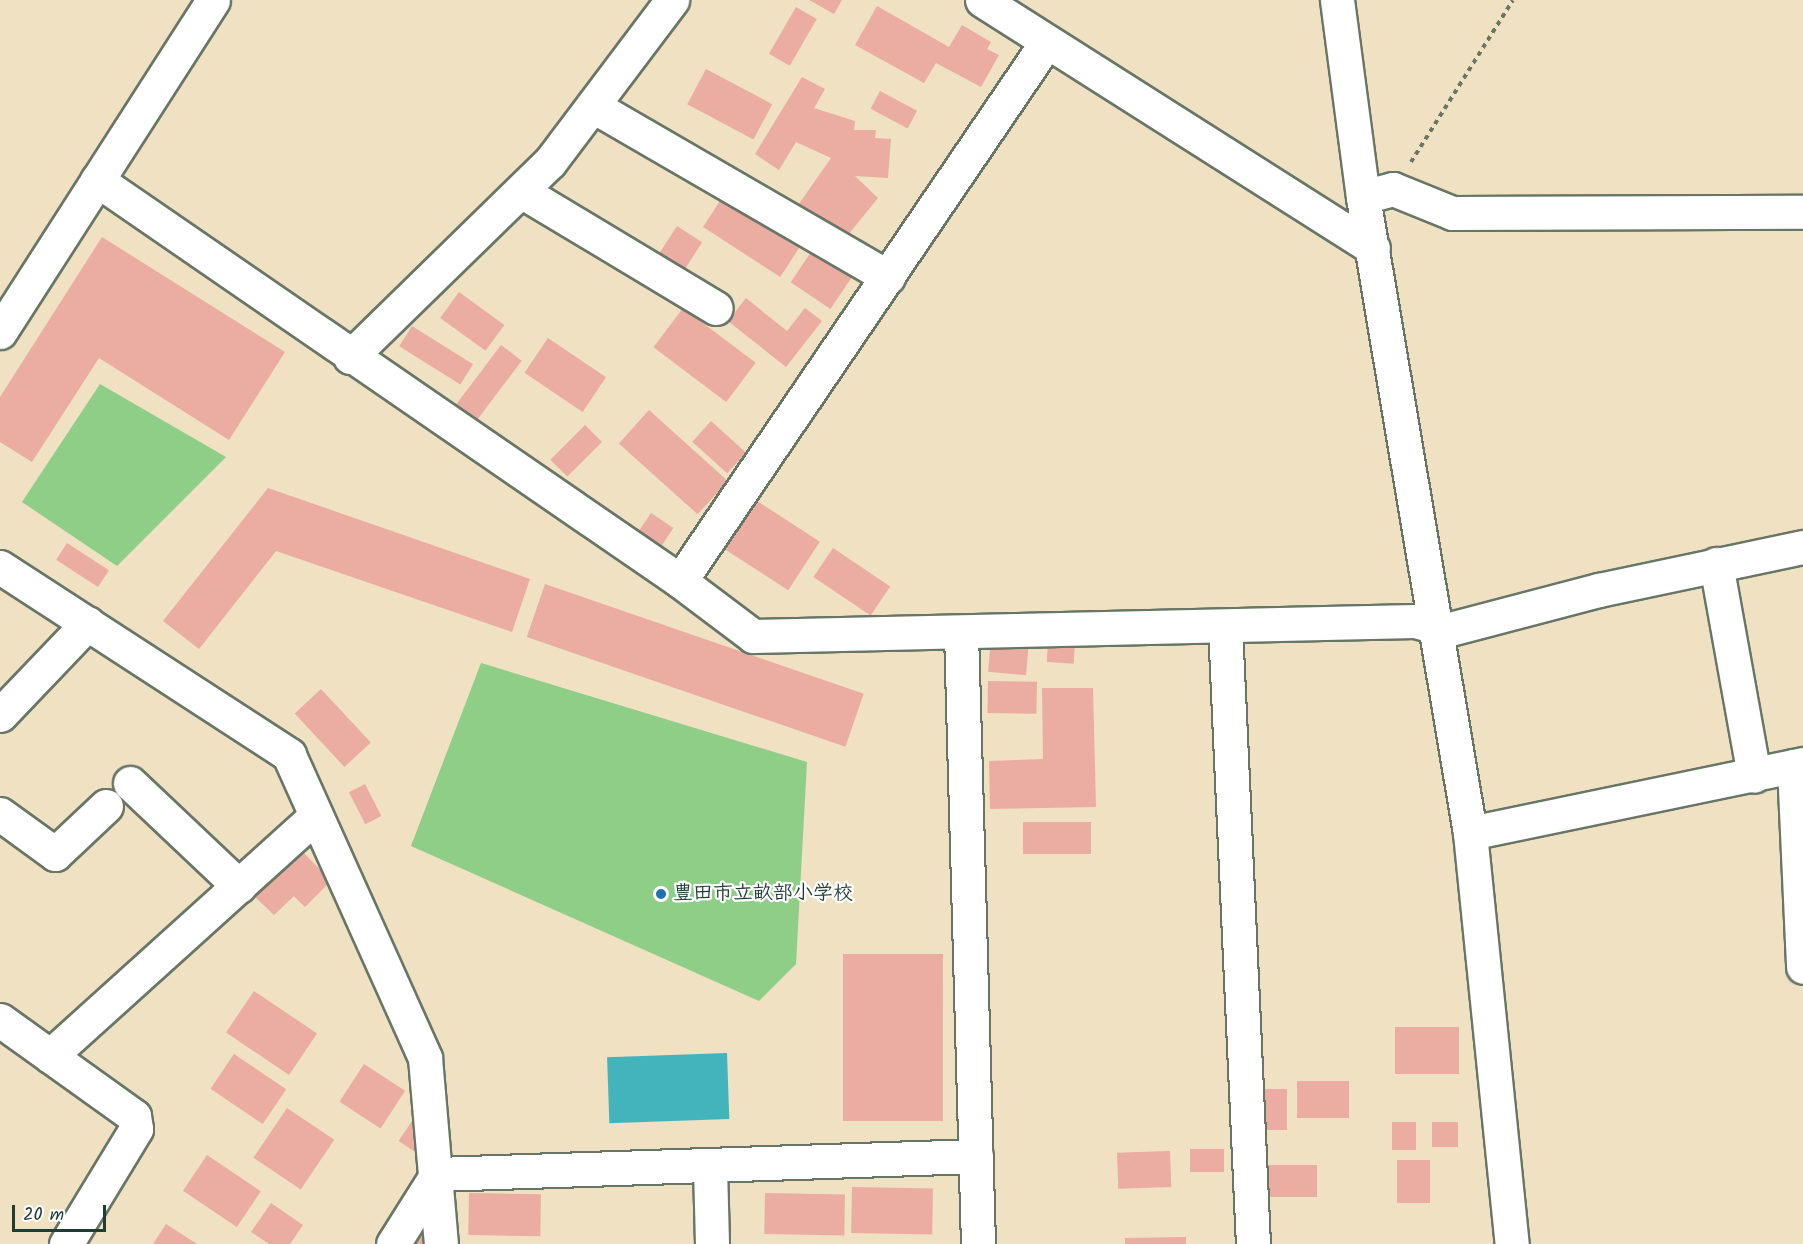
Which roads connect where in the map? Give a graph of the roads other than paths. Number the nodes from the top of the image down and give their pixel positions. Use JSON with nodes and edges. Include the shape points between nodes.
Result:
{"nodes":[{"id":1,"x":213,"y":0,"type":"edge"},
{"id":2,"x":672,"y":0,"type":"edge"},
{"id":3,"x":982,"y":0,"type":"edge"},
{"id":4,"x":1336,"y":0,"type":"edge"},
{"id":5,"x":1046,"y":43,"type":"junction"},
{"id":6,"x":592,"y":106,"type":"junction"},
{"id":7,"x":97,"y":180,"type":"junction"},
{"id":8,"x":521,"y":191,"type":"junction"},
{"id":9,"x":1378,"y":193,"type":"junction"},
{"id":10,"x":1803,"y":212,"type":"edge"},
{"id":11,"x":1372,"y":248,"type":"junction"},
{"id":12,"x":888,"y":277,"type":"junction"},
{"id":13,"x":716,"y":308,"type":"dead end"},
{"id":14,"x":1,"y":328,"type":"edge"},
{"id":15,"x":350,"y":357,"type":"junction"},
{"id":16,"x":1803,"y":547,"type":"edge"},
{"id":17,"x":1716,"y":564,"type":"junction"},
{"id":18,"x":0,"y":567,"type":"edge"},
{"id":19,"x":681,"y":581,"type":"junction"},
{"id":20,"x":88,"y":623,"type":"junction"},
{"id":21,"x":1225,"y":626,"type":"junction"},
{"id":22,"x":1434,"y":627,"type":"junction"},
{"id":23,"x":961,"y":632,"type":"junction"},
{"id":24,"x":0,"y":715,"type":"edge"},
{"id":25,"x":1799,"y":765,"type":"edge"},
{"id":26,"x":1754,"y":776,"type":"junction"},
{"id":27,"x":130,"y":783,"type":"dead end"},
{"id":28,"x":106,"y":806,"type":"dead end"},
{"id":29,"x":0,"y":814,"type":"edge"},
{"id":30,"x":316,"y":816,"type":"junction"},
{"id":31,"x":1470,"y":833,"type":"junction"},
{"id":32,"x":239,"y":886,"type":"junction"},
{"id":33,"x":1803,"y":967,"type":"edge"},
{"id":34,"x":0,"y":1020,"type":"edge"},
{"id":35,"x":50,"y":1056,"type":"junction"},
{"id":36,"x":976,"y":1156,"type":"junction"},
{"id":37,"x":710,"y":1167,"type":"junction"},
{"id":38,"x":437,"y":1174,"type":"junction"},
{"id":39,"x":66,"y":1244,"type":"edge"},
{"id":40,"x":393,"y":1244,"type":"edge"},
{"id":41,"x":441,"y":1244,"type":"edge"},
{"id":42,"x":712,"y":1244,"type":"edge"},
{"id":43,"x":978,"y":1244,"type":"edge"},
{"id":44,"x":1253,"y":1244,"type":"edge"},
{"id":45,"x":1512,"y":1244,"type":"edge"}],
"edges":[{"from":1,"to":7,"type":"street"},
{"from":2,"to":6,"type":"street"},
{"from":3,"to":5,"type":"street"},
{"from":4,"to":9,"type":"street"},
{"from":5,"to":11,"type":"street"},
{"from":5,"to":12,"type":"street"},
{"from":6,"to":8,"type":"street","via":[[550,162]]},
{"from":6,"to":12,"type":"street"},
{"from":7,"to":14,"type":"street"},
{"from":7,"to":15,"type":"street"},
{"from":8,"to":13,"type":"street"},
{"from":8,"to":15,"type":"street"},
{"from":9,"to":10,"type":"street","via":[[1452,213]]},
{"from":9,"to":11,"type":"street"},
{"from":11,"to":22,"type":"street"},
{"from":12,"to":19,"type":"street"},
{"from":15,"to":19,"type":"street"},
{"from":16,"to":17,"type":"street"},
{"from":17,"to":22,"type":"street","via":[[1446,630]]},
{"from":17,"to":26,"type":"street"},
{"from":18,"to":20,"type":"street"},
{"from":19,"to":23,"type":"street","via":[[753,636]]},
{"from":20,"to":24,"type":"street"},
{"from":20,"to":30,"type":"street","via":[[289,755]]},
{"from":21,"to":22,"type":"street","via":[[1415,621]]},
{"from":21,"to":23,"type":"street"},
{"from":21,"to":44,"type":"street"},
{"from":22,"to":31,"type":"street"},
{"from":23,"to":36,"type":"street"},
{"from":25,"to":26,"type":"street"},
{"from":25,"to":33,"type":"street"},
{"from":26,"to":31,"type":"street"},
{"from":27,"to":32,"type":"street"},
{"from":28,"to":29,"type":"street","via":[[55,854]]},
{"from":30,"to":32,"type":"street"},
{"from":30,"to":38,"type":"street","via":[[425,1058]]},
{"from":31,"to":45,"type":"street"},
{"from":32,"to":35,"type":"street"},
{"from":34,"to":35,"type":"street"},
{"from":35,"to":39,"type":"street","via":[[134,1116],[136,1129]]},
{"from":36,"to":37,"type":"street"},
{"from":36,"to":43,"type":"street"},
{"from":37,"to":38,"type":"street"},
{"from":37,"to":42,"type":"street"},
{"from":38,"to":40,"type":"street"},
{"from":38,"to":41,"type":"street"}]}
